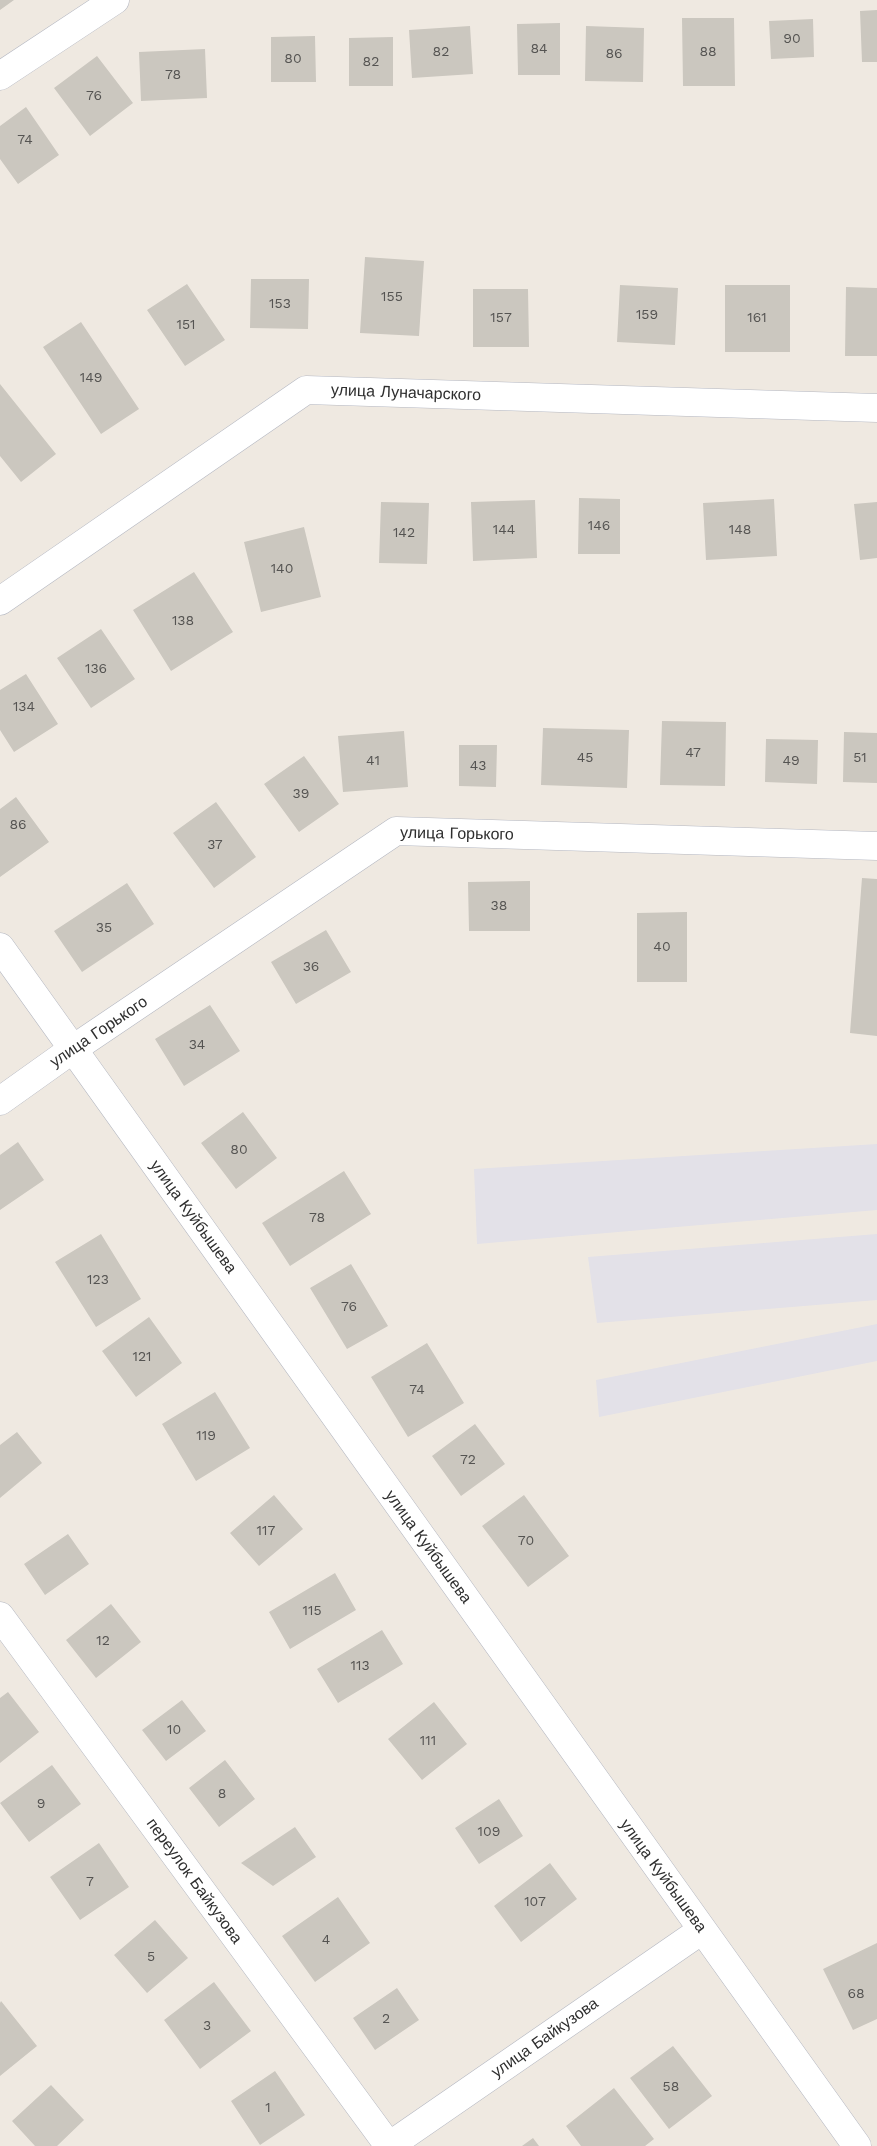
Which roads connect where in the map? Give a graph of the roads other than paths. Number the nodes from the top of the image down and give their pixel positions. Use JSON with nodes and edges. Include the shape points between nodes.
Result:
{"nodes":[{"id":1,"x":115,"y":0,"type":"edge"},
{"id":2,"x":0,"y":76,"type":"edge"},
{"id":3,"x":877,"y":408,"type":"edge"},
{"id":4,"x":0,"y":601,"type":"edge"},
{"id":5,"x":877,"y":846,"type":"edge"},
{"id":6,"x":0,"y":946,"type":"edge"},
{"id":7,"x":73,"y":1049,"type":"junction"},
{"id":8,"x":0,"y":1101,"type":"edge"},
{"id":9,"x":0,"y":1616,"type":"edge"},
{"id":10,"x":702,"y":1930,"type":"junction"},
{"id":11,"x":389,"y":2146,"type":"edge"},
{"id":12,"x":857,"y":2146,"type":"edge"}],
"edges":[{"from":1,"to":2,"type":"street"},
{"from":3,"to":4,"type":"street","name":"улица Луначарского","via":[[306,390]]},
{"from":5,"to":7,"type":"street","name":"улица Горького","via":[[396,831]]},
{"from":6,"to":7,"type":"street","name":"улица Куйбышева"},
{"from":7,"to":8,"type":"street","name":"улица Горького"},
{"from":7,"to":10,"type":"street","name":"улица Куйбышева"},
{"from":9,"to":11,"type":"street","name":"переулок Байкузова"},
{"from":10,"to":11,"type":"street","name":"улица Байкузова"},
{"from":10,"to":12,"type":"street","name":"улица Куйбышева"}]}
